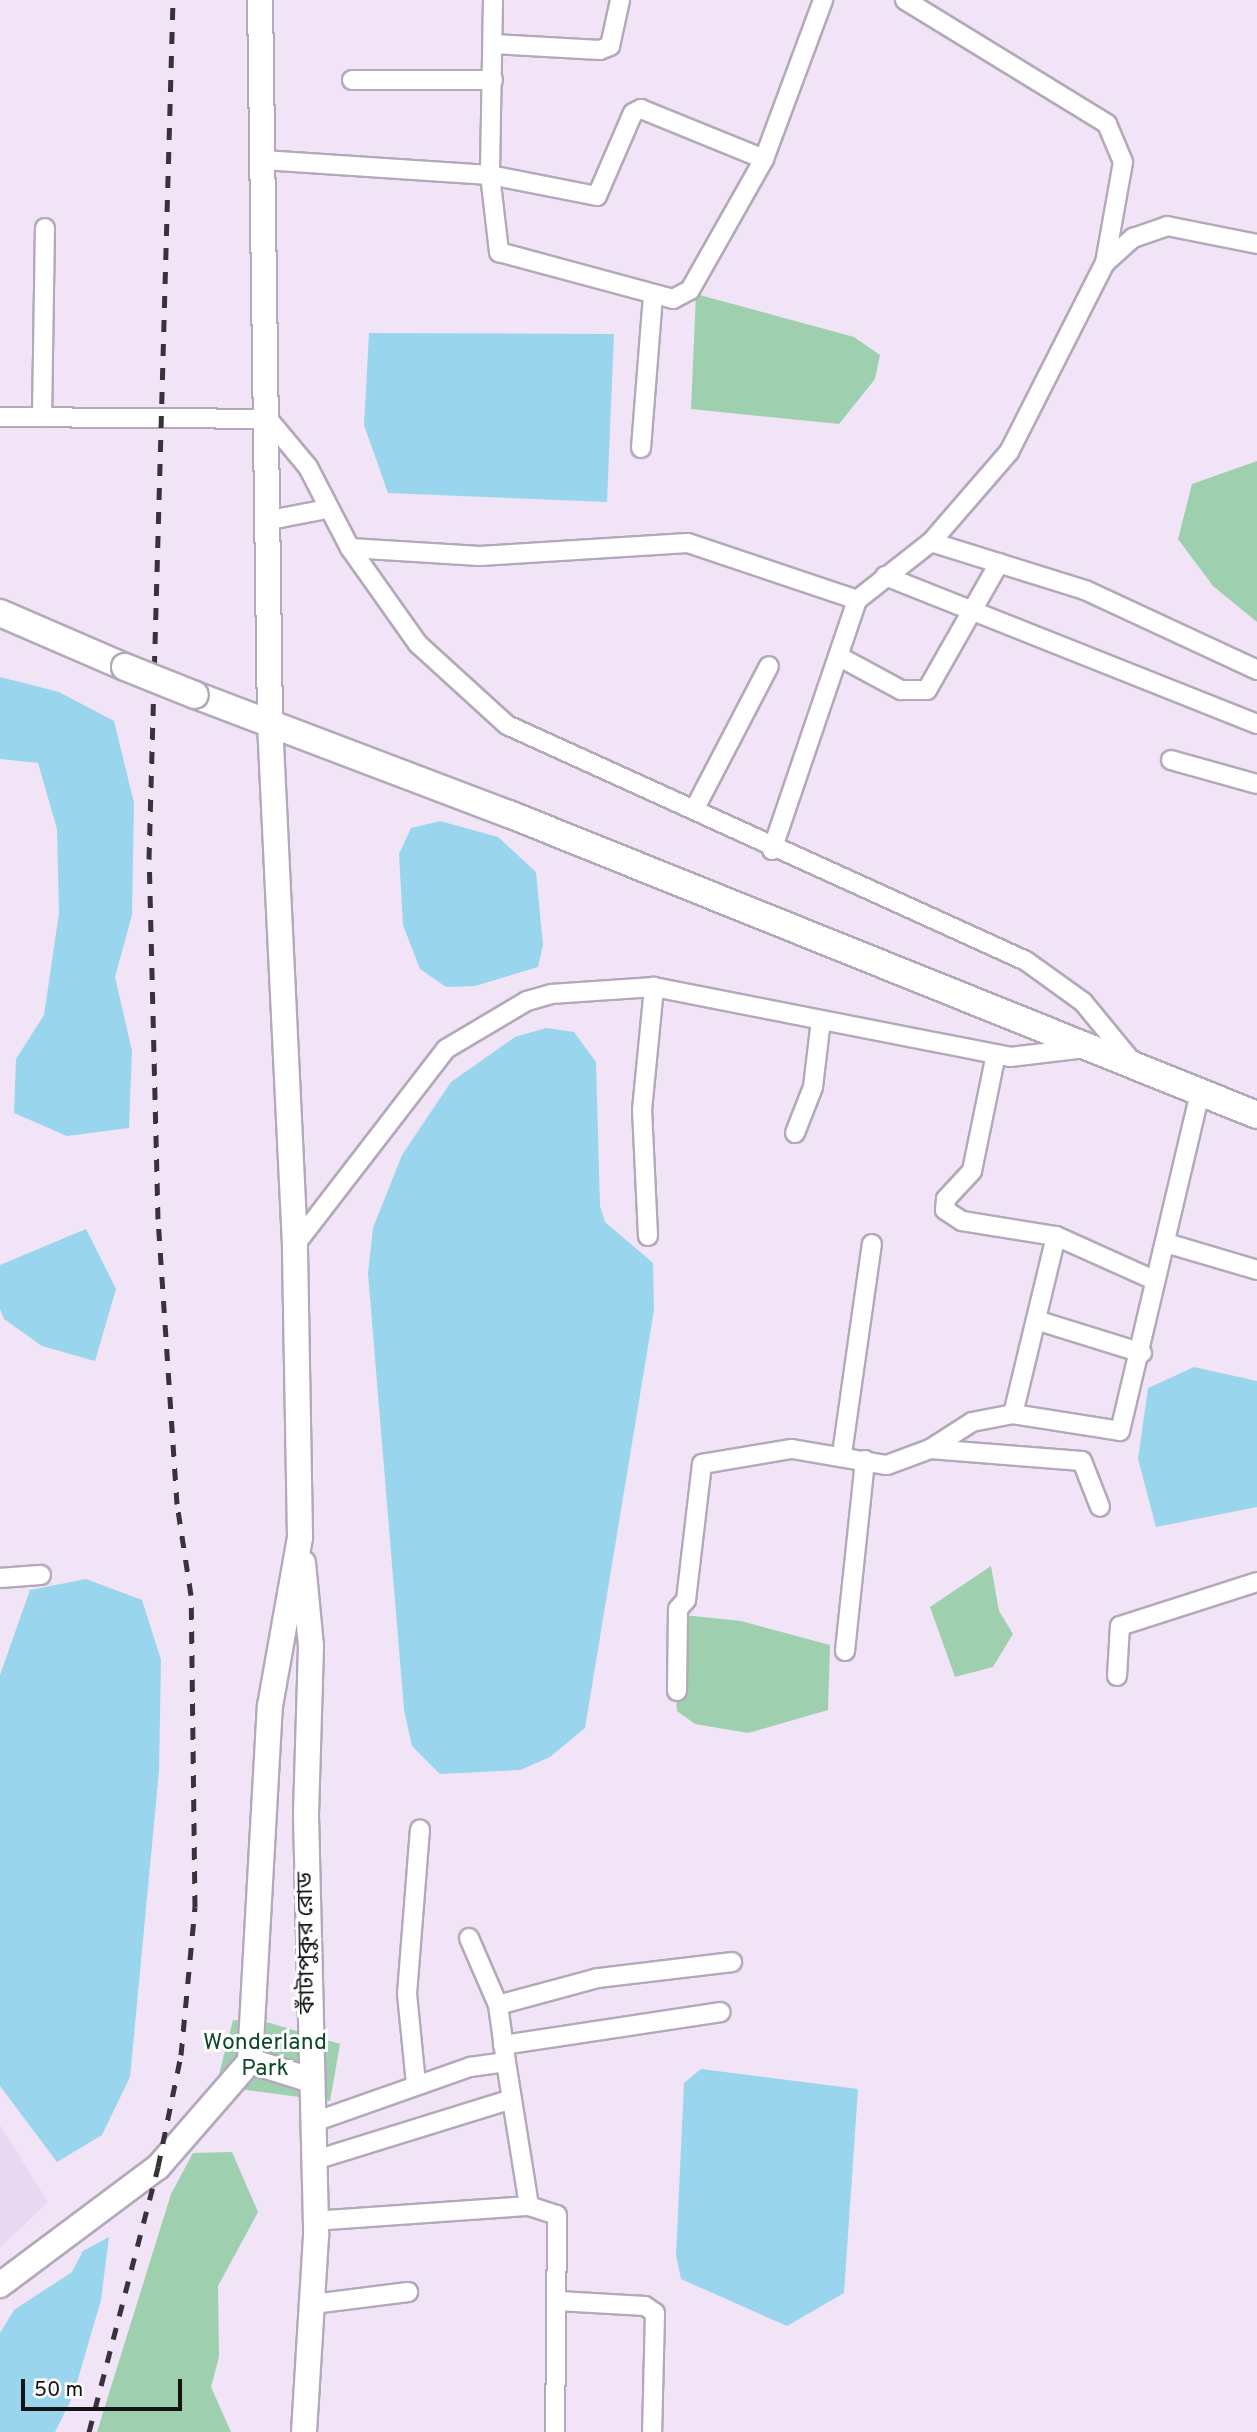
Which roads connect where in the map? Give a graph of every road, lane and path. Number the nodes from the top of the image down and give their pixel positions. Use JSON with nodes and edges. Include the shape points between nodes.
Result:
{"nodes":[{"id":1,"x":260,"y":0,"type":"edge"},
{"id":2,"x":493,"y":0,"type":"edge"},
{"id":3,"x":620,"y":0,"type":"edge"},
{"id":4,"x":823,"y":0,"type":"edge"},
{"id":5,"x":905,"y":0,"type":"edge"},
{"id":6,"x":493,"y":44,"type":"junction"},
{"id":7,"x":352,"y":80,"type":"dead end"},
{"id":8,"x":493,"y":80,"type":"junction"},
{"id":9,"x":764,"y":159,"type":"junction"},
{"id":10,"x":263,"y":160,"type":"junction"},
{"id":11,"x":490,"y":175,"type":"junction"},
{"id":12,"x":45,"y":228,"type":"dead end"},
{"id":13,"x":1257,"y":244,"type":"edge"},
{"id":14,"x":1105,"y":263,"type":"junction"},
{"id":15,"x":653,"y":294,"type":"junction"},
{"id":16,"x":0,"y":417,"type":"edge"},
{"id":17,"x":42,"y":417,"type":"junction"},
{"id":18,"x":268,"y":419,"type":"junction"},
{"id":19,"x":641,"y":449,"type":"dead end"},
{"id":20,"x":327,"y":509,"type":"junction"},
{"id":21,"x":270,"y":520,"type":"junction"},
{"id":22,"x":931,"y":542,"type":"junction"},
{"id":23,"x":350,"y":548,"type":"junction"},
{"id":24,"x":999,"y":563,"type":"junction"},
{"id":25,"x":885,"y":576,"type":"junction"},
{"id":26,"x":857,"y":600,"type":"junction"},
{"id":27,"x":973,"y":611,"type":"junction"},
{"id":28,"x":0,"y":614,"type":"edge"},
{"id":29,"x":838,"y":656,"type":"junction"},
{"id":30,"x":769,"y":666,"type":"dead end"},
{"id":31,"x":1257,"y":670,"type":"edge"},
{"id":32,"x":271,"y":722,"type":"junction"},
{"id":33,"x":1257,"y":723,"type":"edge"},
{"id":34,"x":1171,"y":760,"type":"dead end"},
{"id":35,"x":1257,"y":784,"type":"edge"},
{"id":36,"x":694,"y":810,"type":"junction"},
{"id":37,"x":772,"y":850,"type":"junction"},
{"id":38,"x":653,"y":987,"type":"junction"},
{"id":39,"x":821,"y":1020,"type":"junction"},
{"id":40,"x":1088,"y":1048,"type":"junction"},
{"id":41,"x":996,"y":1054,"type":"junction"},
{"id":42,"x":1136,"y":1067,"type":"junction"},
{"id":43,"x":1200,"y":1092,"type":"junction"},
{"id":44,"x":1256,"y":1112,"type":"edge"},
{"id":45,"x":794,"y":1133,"type":"dead end"},
{"id":46,"x":648,"y":1236,"type":"dead end"},
{"id":47,"x":1056,"y":1236,"type":"junction"},
{"id":48,"x":1166,"y":1243,"type":"junction"},
{"id":49,"x":872,"y":1244,"type":"dead end"},
{"id":50,"x":295,"y":1245,"type":"junction"},
{"id":51,"x":1257,"y":1270,"type":"edge"},
{"id":52,"x":1154,"y":1280,"type":"junction"},
{"id":53,"x":1036,"y":1320,"type":"junction"},
{"id":54,"x":1142,"y":1353,"type":"junction"},
{"id":55,"x":1013,"y":1414,"type":"junction"},
{"id":56,"x":930,"y":1449,"type":"junction"},
{"id":57,"x":842,"y":1454,"type":"junction"},
{"id":58,"x":865,"y":1460,"type":"junction"},
{"id":59,"x":1100,"y":1507,"type":"dead end"},
{"id":60,"x":300,"y":1537,"type":"junction"},
{"id":61,"x":41,"y":1575,"type":"dead end"},
{"id":62,"x":0,"y":1578,"type":"edge"},
{"id":63,"x":1257,"y":1582,"type":"edge"},
{"id":64,"x":845,"y":1651,"type":"dead end"},
{"id":65,"x":1116,"y":1676,"type":"dead end"},
{"id":66,"x":677,"y":1691,"type":"dead end"},
{"id":67,"x":420,"y":1830,"type":"dead end"},
{"id":68,"x":469,"y":1938,"type":"dead end"},
{"id":69,"x":732,"y":1962,"type":"dead end"},
{"id":70,"x":498,"y":2005,"type":"junction"},
{"id":71,"x":721,"y":2012,"type":"dead end"},
{"id":72,"x":504,"y":2054,"type":"junction"},
{"id":73,"x":250,"y":2061,"type":"junction"},
{"id":74,"x":311,"y":2080,"type":"junction"},
{"id":75,"x":416,"y":2084,"type":"junction"},
{"id":76,"x":512,"y":2099,"type":"junction"},
{"id":77,"x":311,"y":2123,"type":"junction"},
{"id":78,"x":312,"y":2161,"type":"junction"},
{"id":79,"x":529,"y":2206,"type":"junction"},
{"id":80,"x":313,"y":2221,"type":"junction"},
{"id":81,"x":0,"y":2285,"type":"edge"},
{"id":82,"x":408,"y":2292,"type":"dead end"},
{"id":83,"x":558,"y":2301,"type":"junction"},
{"id":84,"x":313,"y":2304,"type":"junction"},
{"id":85,"x":304,"y":2432,"type":"edge"},
{"id":86,"x":555,"y":2432,"type":"edge"},
{"id":87,"x":652,"y":2432,"type":"edge"}],
"edges":[{"from":1,"to":10,"type":"main road"},
{"from":2,"to":6,"type":"street"},
{"from":3,"to":6,"type":"street","via":[[610,46],[600,51]]},
{"from":4,"to":9,"type":"street"},
{"from":5,"to":14,"type":"street","via":[[1107,124],[1123,162]]},
{"from":6,"to":8,"type":"street"},
{"from":7,"to":8,"type":"street"},
{"from":8,"to":11,"type":"street"},
{"from":9,"to":11,"type":"street","via":[[641,109],[633,113],[597,195]]},
{"from":9,"to":15,"type":"street","via":[[683,299]]},
{"from":10,"to":11,"type":"street"},
{"from":10,"to":18,"type":"main road"},
{"from":11,"to":15,"type":"street","via":[[499,252]]},
{"from":12,"to":17,"type":"street"},
{"from":13,"to":14,"type":"street","via":[[1167,226],[1133,238]]},
{"from":14,"to":22,"type":"street","via":[[1009,452]]},
{"from":15,"to":19,"type":"street"},
{"from":16,"to":17,"type":"street"},
{"from":17,"to":18,"type":"street"},
{"from":18,"to":20,"type":"street","via":[[307,467]]},
{"from":18,"to":21,"type":"main road"},
{"from":20,"to":21,"type":"street"},
{"from":20,"to":23,"type":"street"},
{"from":21,"to":32,"type":"main road"},
{"from":22,"to":24,"type":"street"},
{"from":22,"to":25,"type":"street"},
{"from":23,"to":26,"type":"street","via":[[493,555],[688,543]]},
{"from":23,"to":36,"type":"street","via":[[418,644],[507,725]]},
{"from":24,"to":27,"type":"street"},
{"from":24,"to":31,"type":"street","via":[[1085,590]]},
{"from":25,"to":26,"type":"street"},
{"from":25,"to":27,"type":"street"},
{"from":26,"to":29,"type":"street"},
{"from":27,"to":29,"type":"street","via":[[927,690],[901,690]]},
{"from":27,"to":33,"type":"street"},
{"from":28,"to":32,"type":"main road","bridge":true},
{"from":29,"to":37,"type":"street"},
{"from":30,"to":36,"type":"street"},
{"from":32,"to":40,"type":"main road"},
{"from":32,"to":50,"type":"main road"},
{"from":34,"to":35,"type":"street"},
{"from":36,"to":37,"type":"street"},
{"from":37,"to":42,"type":"street","via":[[1026,961],[1083,1002]]},
{"from":38,"to":39,"type":"street"},
{"from":38,"to":46,"type":"street","via":[[642,1110]]},
{"from":38,"to":50,"type":"street","via":[[527,1001],[446,1049]]},
{"from":39,"to":41,"type":"street"},
{"from":39,"to":45,"type":"street","via":[[813,1087]]},
{"from":40,"to":41,"type":"street"},
{"from":40,"to":42,"type":"main road"},
{"from":41,"to":47,"type":"street","via":[[972,1171],[946,1199],[945,1210],[962,1221]]},
{"from":42,"to":43,"type":"main road"},
{"from":43,"to":44,"type":"main road"},
{"from":43,"to":48,"type":"street"},
{"from":47,"to":52,"type":"street"},
{"from":47,"to":53,"type":"street"},
{"from":48,"to":51,"type":"street"},
{"from":48,"to":52,"type":"street"},
{"from":49,"to":57,"type":"street"},
{"from":50,"to":60,"type":"main road"},
{"from":52,"to":54,"type":"street"},
{"from":53,"to":54,"type":"street"},
{"from":53,"to":55,"type":"street"},
{"from":54,"to":55,"type":"street","via":[[1121,1431]]},
{"from":55,"to":56,"type":"street","via":[[972,1422]]},
{"from":56,"to":58,"type":"street","via":[[887,1465]]},
{"from":56,"to":59,"type":"street","via":[[1082,1461]]},
{"from":57,"to":58,"type":"street"},
{"from":57,"to":66,"type":"street","via":[[792,1450],[702,1464],[686,1600],[678,1609]]},
{"from":58,"to":64,"type":"street"},
{"from":60,"to":73,"type":"main road","via":[[270,1706]]},
{"from":60,"to":74,"type":"main road","name":"কাঁটাপুকুর রোড","via":[[311,1646]]},
{"from":61,"to":62,"type":"street"},
{"from":63,"to":65,"type":"street","via":[[1120,1626]]},
{"from":67,"to":75,"type":"street","via":[[407,1994]]},
{"from":68,"to":70,"type":"street"},
{"from":69,"to":70,"type":"street","via":[[598,1978]]},
{"from":70,"to":72,"type":"street"},
{"from":71,"to":72,"type":"street"},
{"from":72,"to":75,"type":"street"},
{"from":72,"to":76,"type":"street"},
{"from":73,"to":74,"type":"main road"},
{"from":73,"to":81,"type":"main road","via":[[158,2167]]},
{"from":74,"to":77,"type":"main road","name":"কাঁটাপুকুর রোড"},
{"from":75,"to":77,"type":"street"},
{"from":76,"to":78,"type":"street"},
{"from":76,"to":79,"type":"street"},
{"from":77,"to":78,"type":"main road","name":"কাঁটাপুকুর রোড"},
{"from":78,"to":80,"type":"main road","name":"কাঁটাপুকুর রোড"},
{"from":79,"to":80,"type":"street"},
{"from":79,"to":83,"type":"street","via":[[556,2215]]},
{"from":80,"to":84,"type":"main road","name":"কাঁটাপুকুর রোড"},
{"from":82,"to":84,"type":"street"},
{"from":83,"to":86,"type":"street"},
{"from":83,"to":87,"type":"street","via":[[645,2306],[655,2313]]},
{"from":84,"to":85,"type":"main road","name":"কাঁটাপুকুর রোড"}]}
